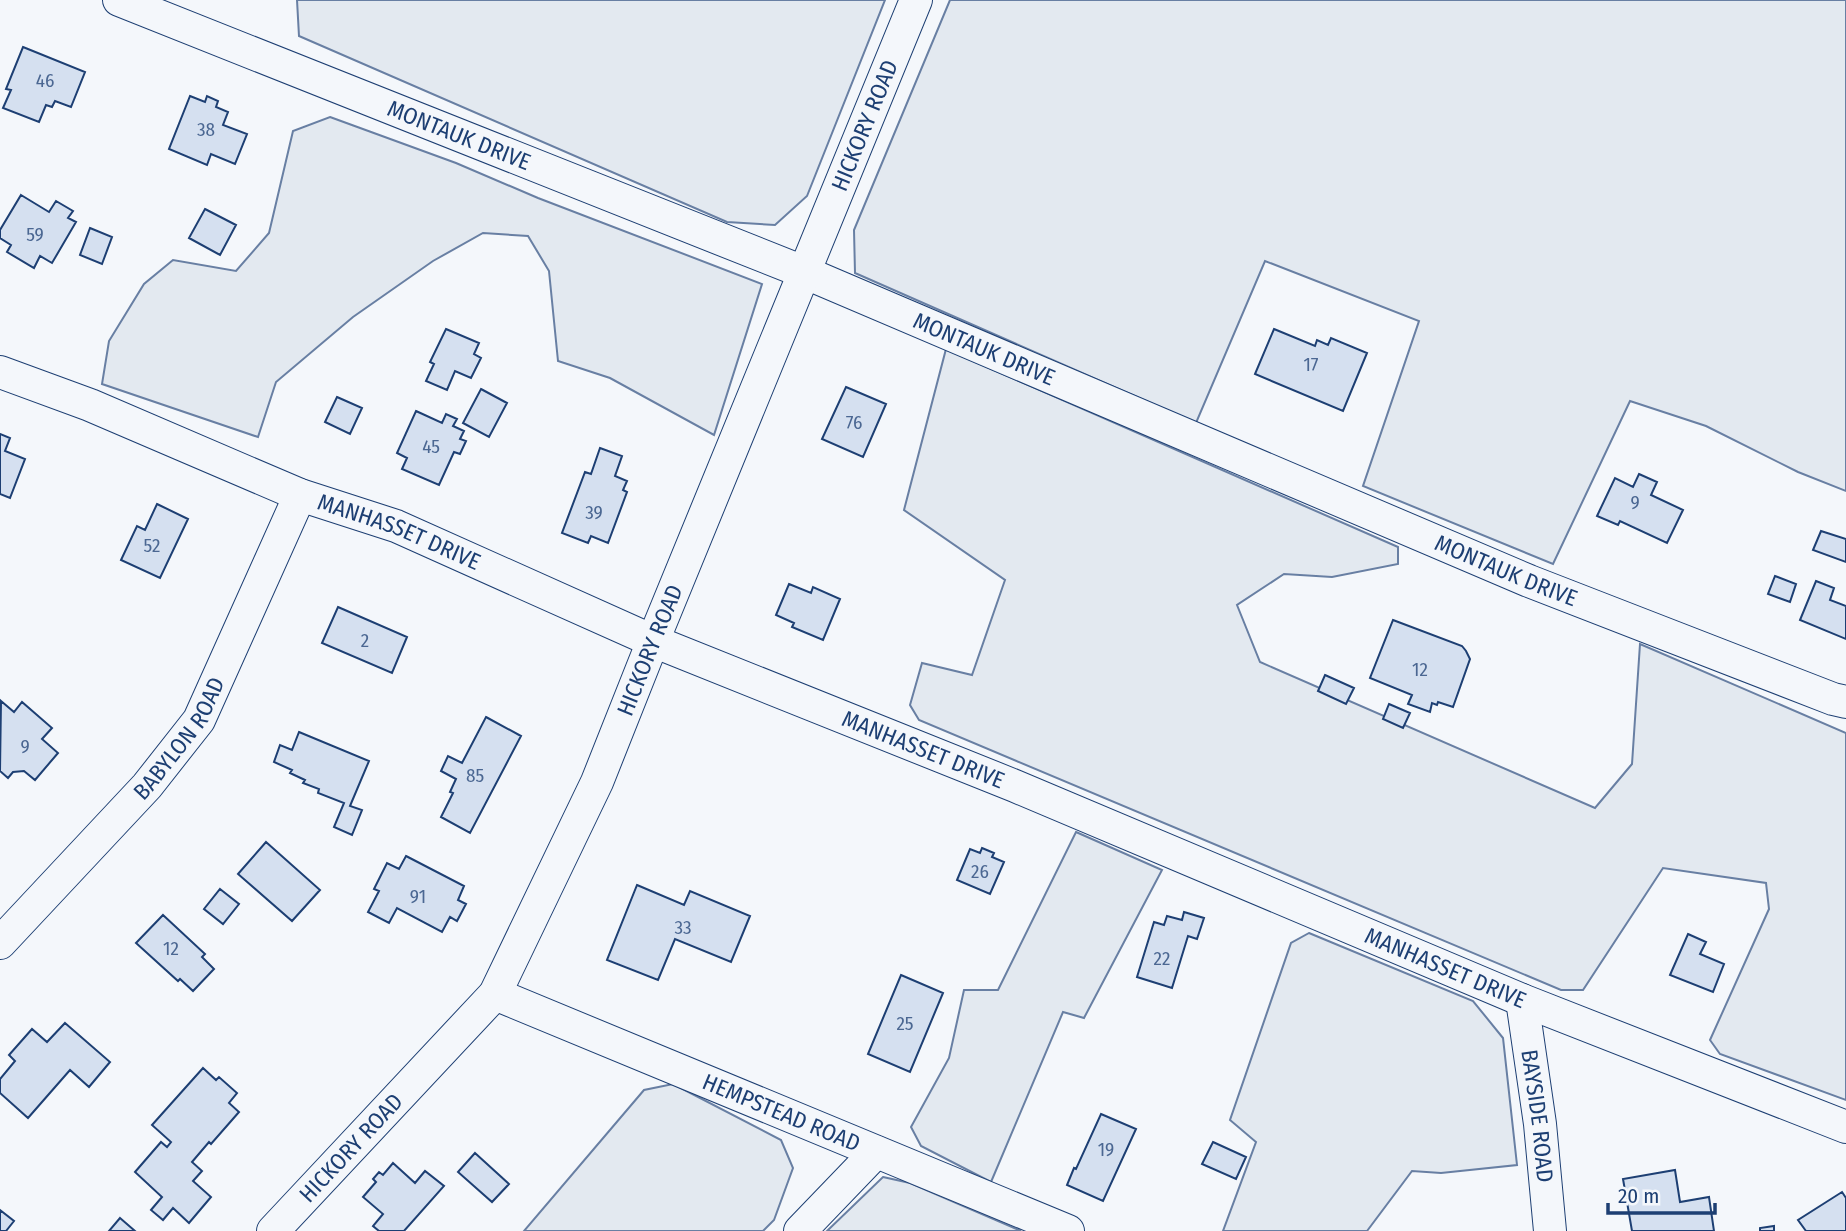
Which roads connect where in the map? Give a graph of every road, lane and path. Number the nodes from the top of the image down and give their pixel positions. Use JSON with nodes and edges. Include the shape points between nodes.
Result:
{"nodes":[{"id":1,"x":119,"y":0,"type":"edge"},
{"id":2,"x":916,"y":0,"type":"edge"},
{"id":3,"x":806,"y":274,"type":"junction"},
{"id":4,"x":0,"y":372,"type":"edge"},
{"id":5,"x":300,"y":495,"type":"junction"},
{"id":6,"x":653,"y":641,"type":"junction"},
{"id":7,"x":1846,"y":702,"type":"edge"},
{"id":8,"x":0,"y":943,"type":"edge"},
{"id":9,"x":495,"y":994,"type":"junction"},
{"id":10,"x":1522,"y":1000,"type":"junction"},
{"id":11,"x":1846,"y":1127,"type":"edge"},
{"id":12,"x":877,"y":1152,"type":"junction"},
{"id":13,"x":273,"y":1231,"type":"edge"},
{"id":14,"x":800,"y":1231,"type":"edge"},
{"id":15,"x":1068,"y":1231,"type":"edge"},
{"id":16,"x":1550,"y":1231,"type":"edge"}],
"edges":[{"from":1,"to":3,"type":"street","name":"MONTAUK DRIVE"},
{"from":2,"to":3,"type":"street","name":"HICKORY ROAD"},
{"from":3,"to":6,"type":"street","name":"HICKORY ROAD"},
{"from":3,"to":7,"type":"street","name":"MONTAUK DRIVE","via":[[1529,581]]},
{"from":4,"to":5,"type":"street","name":"MANHASSET DRIVE","via":[[90,405]]},
{"from":5,"to":6,"type":"street","name":"MANHASSET DRIVE","via":[[396,526]]},
{"from":5,"to":8,"type":"street","name":"BABYLON ROAD","via":[[199,720],[147,786]]},
{"from":6,"to":9,"type":"street","name":"HICKORY ROAD","via":[[597,782]]},
{"from":6,"to":10,"type":"street","name":"MANHASSET DRIVE","via":[[1015,786]]},
{"from":9,"to":12,"type":"street","name":"HEMPSTEAD ROAD"},
{"from":9,"to":13,"type":"street","name":"HICKORY ROAD"},
{"from":10,"to":11,"type":"street","name":"MANHASSET DRIVE"},
{"from":10,"to":16,"type":"street","name":"BAYSIDE ROAD"},
{"from":12,"to":14,"type":"street"},
{"from":12,"to":15,"type":"street","name":"HEMPSTEAD ROAD"}]}
